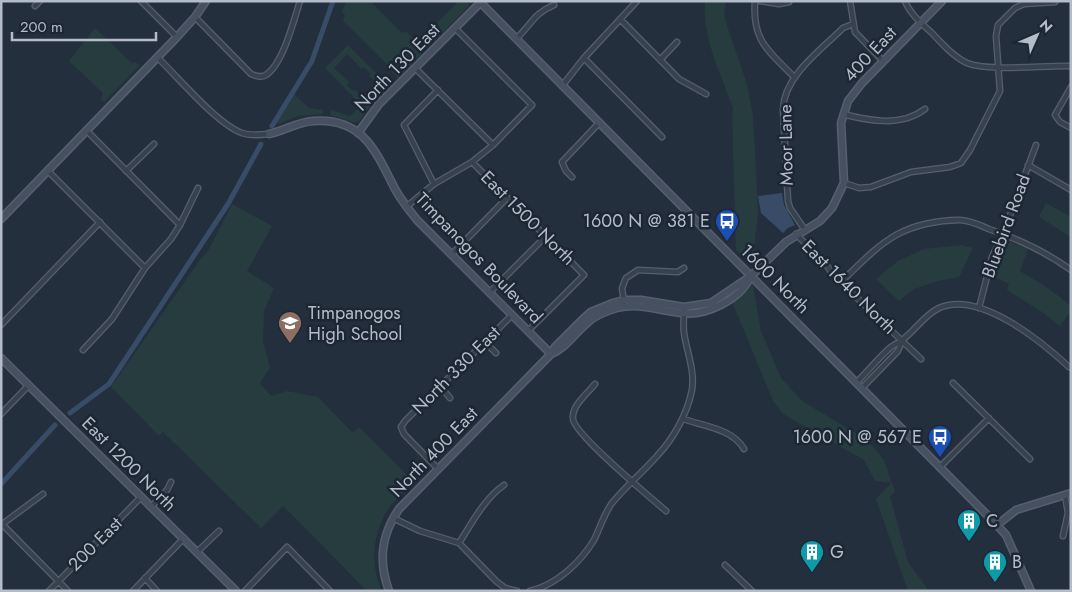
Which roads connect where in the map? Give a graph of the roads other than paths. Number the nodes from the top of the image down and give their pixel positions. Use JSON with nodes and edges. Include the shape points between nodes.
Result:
{"nodes":[{"id":1,"x":40,"y":1,"type":"edge"},
{"id":2,"x":141,"y":1,"type":"edge"},
{"id":3,"x":206,"y":1,"type":"edge"},
{"id":4,"x":300,"y":1,"type":"edge"},
{"id":5,"x":637,"y":1,"type":"edge"},
{"id":6,"x":755,"y":1,"type":"edge"},
{"id":7,"x":760,"y":1,"type":"edge"},
{"id":8,"x":850,"y":1,"type":"edge"},
{"id":9,"x":905,"y":1,"type":"edge"},
{"id":10,"x":942,"y":1,"type":"edge"},
{"id":11,"x":479,"y":2,"type":"edge"},
{"id":12,"x":789,"y":2,"type":"edge"},
{"id":13,"x":1055,"y":2,"type":"edge"},
{"id":14,"x":554,"y":5,"type":"dead end"},
{"id":15,"x":35,"y":6,"type":"dead end"},
{"id":16,"x":195,"y":17,"type":"junction"},
{"id":17,"x":620,"y":19,"type":"junction"},
{"id":18,"x":921,"y":23,"type":"junction"},
{"id":19,"x":853,"y":24,"type":"junction"},
{"id":20,"x":455,"y":28,"type":"junction"},
{"id":21,"x":177,"y":37,"type":"junction"},
{"id":22,"x":516,"y":39,"type":"junction"},
{"id":23,"x":677,"y":42,"type":"dead end"},
{"id":24,"x":158,"y":57,"type":"junction"},
{"id":25,"x":584,"y":58,"type":"junction"},
{"id":26,"x":660,"y":60,"type":"junction"},
{"id":27,"x":883,"y":61,"type":"junction"},
{"id":28,"x":999,"y":66,"type":"junction"},
{"id":29,"x":1071,"y":66,"type":"edge"},
{"id":30,"x":416,"y":68,"type":"junction"},
{"id":31,"x":794,"y":77,"type":"junction"},
{"id":32,"x":562,"y":86,"type":"junction"},
{"id":33,"x":1071,"y":87,"type":"edge"},
{"id":34,"x":438,"y":90,"type":"junction"},
{"id":35,"x":706,"y":94,"type":"dead end"},
{"id":36,"x":925,"y":109,"type":"dead end"},
{"id":37,"x":844,"y":114,"type":"junction"},
{"id":38,"x":599,"y":123,"type":"junction"},
{"id":39,"x":1071,"y":128,"type":"edge"},
{"id":40,"x":87,"y":132,"type":"junction"},
{"id":41,"x":358,"y":133,"type":"junction"},
{"id":42,"x":269,"y":134,"type":"joint"},
{"id":43,"x":662,"y":137,"type":"dead end"},
{"id":44,"x":154,"y":144,"type":"dead end"},
{"id":45,"x":1036,"y":144,"type":"dead end"},
{"id":46,"x":493,"y":146,"type":"junction"},
{"id":47,"x":472,"y":162,"type":"junction"},
{"id":48,"x":1028,"y":165,"type":"junction"},
{"id":49,"x":48,"y":171,"type":"junction"},
{"id":50,"x":126,"y":171,"type":"junction"},
{"id":51,"x":572,"y":177,"type":"dead end"},
{"id":52,"x":844,"y":182,"type":"junction"},
{"id":53,"x":434,"y":184,"type":"junction"},
{"id":54,"x":198,"y":188,"type":"dead end"},
{"id":55,"x":1071,"y":190,"type":"edge"},
{"id":56,"x":507,"y":198,"type":"junction"},
{"id":57,"x":406,"y":206,"type":"junction"},
{"id":58,"x":1,"y":219,"type":"edge"},
{"id":59,"x":100,"y":222,"type":"junction"},
{"id":60,"x":180,"y":225,"type":"junction"},
{"id":61,"x":805,"y":230,"type":"junction"},
{"id":62,"x":796,"y":234,"type":"junction"},
{"id":63,"x":1003,"y":234,"type":"junction"},
{"id":64,"x":546,"y":236,"type":"junction"},
{"id":65,"x":451,"y":255,"type":"junction"},
{"id":66,"x":145,"y":268,"type":"junction"},
{"id":67,"x":684,"y":268,"type":"dead end"},
{"id":68,"x":1071,"y":270,"type":"edge"},
{"id":69,"x":751,"y":276,"type":"junction"},
{"id":70,"x":841,"y":282,"type":"junction"},
{"id":71,"x":490,"y":292,"type":"junction"},
{"id":72,"x":624,"y":303,"type":"junction"},
{"id":73,"x":979,"y":308,"type":"junction"},
{"id":74,"x":684,"y":310,"type":"junction"},
{"id":75,"x":512,"y":315,"type":"junction"},
{"id":76,"x":1,"y":324,"type":"edge"},
{"id":77,"x":528,"y":331,"type":"junction"},
{"id":78,"x":902,"y":341,"type":"junction"},
{"id":79,"x":485,"y":342,"type":"junction"},
{"id":80,"x":83,"y":350,"type":"dead end"},
{"id":81,"x":496,"y":353,"type":"dead end"},
{"id":82,"x":551,"y":354,"type":"junction"},
{"id":83,"x":1,"y":358,"type":"edge"},
{"id":84,"x":1071,"y":359,"type":"edge"},
{"id":85,"x":920,"y":360,"type":"dead end"},
{"id":86,"x":856,"y":382,"type":"junction"},
{"id":87,"x":953,"y":383,"type":"dead end"},
{"id":88,"x":595,"y":384,"type":"dead end"},
{"id":89,"x":29,"y":386,"type":"junction"},
{"id":90,"x":440,"y":386,"type":"junction"},
{"id":91,"x":862,"y":388,"type":"junction"},
{"id":92,"x":450,"y":398,"type":"dead end"},
{"id":93,"x":1,"y":414,"type":"edge"},
{"id":94,"x":989,"y":418,"type":"junction"},
{"id":95,"x":683,"y":419,"type":"junction"},
{"id":96,"x":744,"y":449,"type":"dead end"},
{"id":97,"x":1030,"y":459,"type":"dead end"},
{"id":98,"x":940,"y":467,"type":"junction"},
{"id":99,"x":438,"y":468,"type":"junction"},
{"id":100,"x":632,"y":481,"type":"junction"},
{"id":101,"x":171,"y":482,"type":"dead end"},
{"id":102,"x":504,"y":485,"type":"dead end"},
{"id":103,"x":44,"y":494,"type":"dead end"},
{"id":104,"x":1068,"y":494,"type":"edge"},
{"id":105,"x":142,"y":497,"type":"junction"},
{"id":106,"x":152,"y":506,"type":"junction"},
{"id":107,"x":666,"y":511,"type":"dead end"},
{"id":108,"x":393,"y":518,"type":"junction"},
{"id":109,"x":1,"y":524,"type":"edge"},
{"id":110,"x":997,"y":525,"type":"junction"},
{"id":111,"x":219,"y":531,"type":"dead end"},
{"id":112,"x":1063,"y":536,"type":"dead end"},
{"id":113,"x":184,"y":538,"type":"junction"},
{"id":114,"x":459,"y":544,"type":"junction"},
{"id":115,"x":197,"y":552,"type":"junction"},
{"id":116,"x":725,"y":565,"type":"dead end"},
{"id":117,"x":145,"y":578,"type":"junction"},
{"id":118,"x":58,"y":582,"type":"junction"},
{"id":119,"x":49,"y":591,"type":"edge"},
{"id":120,"x":68,"y":591,"type":"edge"},
{"id":121,"x":133,"y":591,"type":"edge"},
{"id":122,"x":157,"y":591,"type":"edge"},
{"id":123,"x":236,"y":591,"type":"edge"},
{"id":124,"x":245,"y":591,"type":"edge"},
{"id":125,"x":330,"y":591,"type":"edge"},
{"id":126,"x":389,"y":591,"type":"edge"},
{"id":127,"x":517,"y":591,"type":"edge"},
{"id":128,"x":530,"y":591,"type":"edge"},
{"id":129,"x":752,"y":591,"type":"edge"},
{"id":130,"x":1031,"y":591,"type":"edge"}],
"edges":[{"from":1,"to":15,"type":"street"},
{"from":2,"to":21,"type":"street"},
{"from":3,"to":16,"type":"street"},
{"from":4,"to":16,"type":"street","via":[[282,53],[267,75],[260,77],[251,74]]},
{"from":5,"to":17,"type":"street"},
{"from":6,"to":31,"type":"street","via":[[757,33],[766,48]]},
{"from":7,"to":12,"type":"street"},
{"from":8,"to":19,"type":"street"},
{"from":9,"to":18,"type":"street"},
{"from":10,"to":18,"type":"street","name":"400 East"},
{"from":11,"to":20,"type":"street","name":"North 130 East"},
{"from":11,"to":22,"type":"street","name":"1600 North"},
{"from":13,"to":28,"type":"street","via":[[1024,4],[1015,8],[998,25]]},
{"from":14,"to":22,"type":"street","via":[[539,12]]},
{"from":16,"to":21,"type":"street"},
{"from":17,"to":25,"type":"street"},
{"from":17,"to":26,"type":"street"},
{"from":18,"to":27,"type":"street","name":"400 East"},
{"from":18,"to":28,"type":"street","via":[[966,62],[977,66]]},
{"from":19,"to":27,"type":"street","via":[[855,32]]},
{"from":19,"to":31,"type":"street","name":"Moor Lane","via":[[843,28]]},
{"from":20,"to":30,"type":"street","name":"North 130 East"},
{"from":20,"to":46,"type":"street","via":[[532,106]]},
{"from":21,"to":24,"type":"street"},
{"from":22,"to":32,"type":"street","name":"1600 North"},
{"from":23,"to":26,"type":"street"},
{"from":24,"to":40,"type":"street"},
{"from":24,"to":42,"type":"street","via":[[227,125],[244,134]]},
{"from":25,"to":32,"type":"street"},
{"from":25,"to":43,"type":"street"},
{"from":26,"to":35,"type":"street","via":[[679,79]]},
{"from":27,"to":37,"type":"street","name":"400 East","via":[[857,88]]},
{"from":28,"to":29,"type":"street"},
{"from":28,"to":52,"type":"street","via":[[1000,91],[961,163],[950,168],[911,172],[871,187],[859,188]]},
{"from":30,"to":34,"type":"street"},
{"from":30,"to":41,"type":"street","name":"North 130 East","via":[[379,104]]},
{"from":31,"to":61,"type":"street","name":"Moor Lane","via":[[783,102],[787,196],[790,208]]},
{"from":32,"to":38,"type":"street","name":"1600 North"},
{"from":33,"to":39,"type":"street","via":[[1055,115]]},
{"from":34,"to":46,"type":"street"},
{"from":34,"to":53,"type":"street","via":[[404,125]]},
{"from":36,"to":37,"type":"street","via":[[912,116],[883,121]]},
{"from":37,"to":52,"type":"street","name":"400 East","via":[[841,123]]},
{"from":38,"to":51,"type":"street","via":[[562,162]]},
{"from":38,"to":69,"type":"street","name":"1600 North"},
{"from":40,"to":49,"type":"street"},
{"from":40,"to":50,"type":"street"},
{"from":41,"to":42,"type":"street","name":"Timpanogos Boulevard","via":[[343,125],[312,121]]},
{"from":41,"to":57,"type":"street","name":"Timpanogos Boulevard","via":[[377,152]]},
{"from":44,"to":50,"type":"street"},
{"from":45,"to":48,"type":"street","name":"Bluebird Road"},
{"from":46,"to":47,"type":"street"},
{"from":47,"to":53,"type":"street"},
{"from":47,"to":56,"type":"street","name":"East 1500 North"},
{"from":48,"to":55,"type":"street"},
{"from":48,"to":63,"type":"street","name":"Bluebird Road"},
{"from":49,"to":58,"type":"street"},
{"from":49,"to":59,"type":"street"},
{"from":50,"to":60,"type":"street"},
{"from":52,"to":61,"type":"street","name":"400 East","via":[[832,208]]},
{"from":53,"to":57,"type":"street"},
{"from":54,"to":60,"type":"street"},
{"from":56,"to":64,"type":"street","name":"East 1500 North"},
{"from":56,"to":65,"type":"street"},
{"from":57,"to":65,"type":"street","name":"Timpanogos Boulevard"},
{"from":59,"to":66,"type":"street"},
{"from":59,"to":76,"type":"street"},
{"from":60,"to":66,"type":"street"},
{"from":61,"to":62,"type":"street","name":"400 East"},
{"from":62,"to":69,"type":"street","name":"400 East"},
{"from":62,"to":70,"type":"street","name":"East 1640 North"},
{"from":63,"to":68,"type":"street","via":[[1047,254]]},
{"from":63,"to":70,"type":"street","via":[[962,220],[914,226],[885,243]]},
{"from":63,"to":73,"type":"street","name":"Bluebird Road","via":[[992,257]]},
{"from":64,"to":71,"type":"street"},
{"from":64,"to":77,"type":"street","name":"East 1500 North","via":[[584,275]]},
{"from":65,"to":71,"type":"street","name":"Timpanogos Boulevard"},
{"from":66,"to":80,"type":"street","via":[[112,318]]},
{"from":67,"to":72,"type":"street","via":[[678,272],[638,270],[626,278],[622,288]]},
{"from":69,"to":74,"type":"street","name":"400 East","via":[[711,303]]},
{"from":69,"to":86,"type":"street","name":"1600 North"},
{"from":70,"to":78,"type":"street","name":"East 1640 North"},
{"from":71,"to":75,"type":"street","name":"Timpanogos Boulevard"},
{"from":72,"to":74,"type":"street","name":"400 East","via":[[641,300]]},
{"from":72,"to":82,"type":"street","name":"400 East","via":[[591,312]]},
{"from":73,"to":78,"type":"street","via":[[960,304],[940,308],[926,316]]},
{"from":73,"to":84,"type":"street","via":[[1021,329],[1068,365]]},
{"from":74,"to":95,"type":"street","via":[[684,332],[693,378]]},
{"from":75,"to":77,"type":"street","name":"Timpanogos Boulevard"},
{"from":75,"to":79,"type":"street","name":"North 330 East"},
{"from":77,"to":82,"type":"street","name":"Timpanogos Boulevard"},
{"from":78,"to":85,"type":"street","name":"East 1640 North"},
{"from":78,"to":86,"type":"street","via":[[891,347]]},
{"from":78,"to":91,"type":"street","via":[[898,351]]},
{"from":79,"to":81,"type":"street"},
{"from":79,"to":90,"type":"street","name":"North 330 East"},
{"from":82,"to":99,"type":"street","name":"North 400 East"},
{"from":83,"to":89,"type":"street","name":"East 1200 North"},
{"from":86,"to":91,"type":"street","name":"1600 North"},
{"from":87,"to":94,"type":"street"},
{"from":88,"to":100,"type":"street","via":[[576,408],[573,420],[581,434]]},
{"from":89,"to":93,"type":"street"},
{"from":89,"to":105,"type":"street","name":"East 1200 North"},
{"from":90,"to":92,"type":"street"},
{"from":90,"to":99,"type":"street","name":"North 330 East","via":[[401,427]]},
{"from":91,"to":98,"type":"street","name":"1600 North"},
{"from":94,"to":97,"type":"street"},
{"from":94,"to":98,"type":"street"},
{"from":95,"to":96,"type":"street","via":[[730,434]]},
{"from":95,"to":100,"type":"street","via":[[659,455]]},
{"from":98,"to":110,"type":"street","name":"1600 North"},
{"from":99,"to":108,"type":"street","name":"North 400 East"},
{"from":100,"to":107,"type":"street"},
{"from":100,"to":128,"type":"street","via":[[610,505],[584,554],[558,578]]},
{"from":101,"to":106,"type":"street"},
{"from":102,"to":114,"type":"street","via":[[484,504]]},
{"from":103,"to":109,"type":"street"},
{"from":104,"to":110,"type":"street","via":[[1016,510]]},
{"from":104,"to":112,"type":"street"},
{"from":105,"to":106,"type":"street","name":"East 1200 North"},
{"from":105,"to":118,"type":"street","name":"200 East"},
{"from":106,"to":113,"type":"street","name":"East 1200 North"},
{"from":108,"to":114,"type":"street"},
{"from":108,"to":126,"type":"street","name":"North 400 East","via":[[382,551]]},
{"from":109,"to":118,"type":"street"},
{"from":110,"to":130,"type":"street","name":"1600 North","via":[[1006,535]]},
{"from":111,"to":115,"type":"street"},
{"from":113,"to":115,"type":"street","name":"East 1200 North"},
{"from":113,"to":117,"type":"street"},
{"from":114,"to":127,"type":"street","via":[[503,586]]},
{"from":115,"to":123,"type":"street","name":"East 1200 North"},
{"from":116,"to":129,"type":"street"},
{"from":117,"to":121,"type":"street"},
{"from":117,"to":122,"type":"street"},
{"from":118,"to":119,"type":"street","name":"200 East"},
{"from":118,"to":120,"type":"street"},
{"from":124,"to":125,"type":"street","via":[[287,547]]}]}
